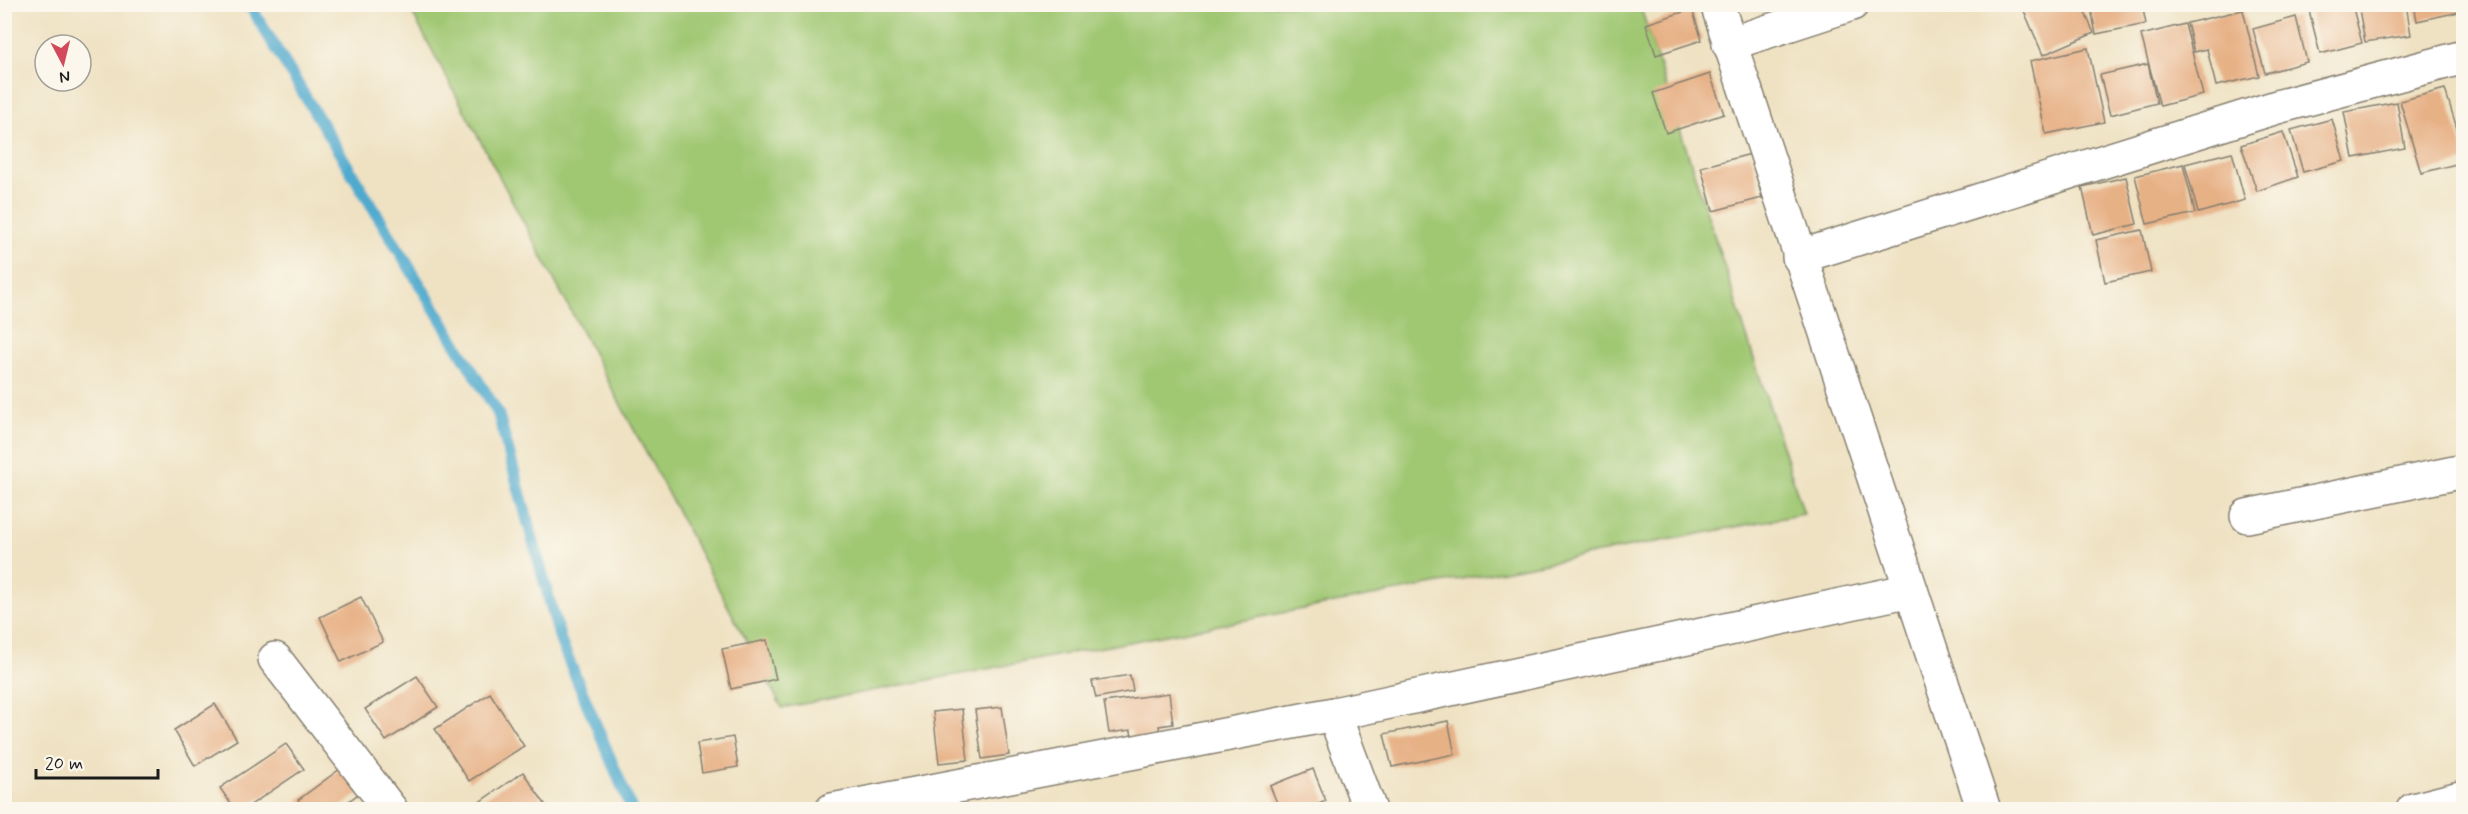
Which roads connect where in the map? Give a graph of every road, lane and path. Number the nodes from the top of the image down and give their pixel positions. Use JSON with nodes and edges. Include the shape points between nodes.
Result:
{"nodes":[{"id":1,"x":1717,"y":4,"type":"edge"},
{"id":2,"x":1852,"y":4,"type":"edge"},
{"id":3,"x":1729,"y":44,"type":"junction"},
{"id":4,"x":2463,"y":57,"type":"edge"},
{"id":5,"x":1799,"y":257,"type":"junction"},
{"id":6,"x":2463,"y":471,"type":"edge"},
{"id":7,"x":2247,"y":516,"type":"dead end"},
{"id":8,"x":1911,"y":590,"type":"junction"},
{"id":9,"x":275,"y":659,"type":"dead end"},
{"id":10,"x":1334,"y":714,"type":"junction"},
{"id":11,"x":2463,"y":797,"type":"edge"},
{"id":12,"x":392,"y":810,"type":"edge"},
{"id":13,"x":832,"y":810,"type":"edge"},
{"id":14,"x":1370,"y":810,"type":"edge"},
{"id":15,"x":1984,"y":810,"type":"edge"},
{"id":16,"x":2413,"y":810,"type":"edge"}],
"edges":[{"from":1,"to":3,"type":"street"},
{"from":2,"to":3,"type":"street"},
{"from":3,"to":5,"type":"street"},
{"from":4,"to":5,"type":"street","via":[[2277,107]]},
{"from":5,"to":8,"type":"street"},
{"from":6,"to":7,"type":"street"},
{"from":8,"to":10,"type":"street"},
{"from":8,"to":15,"type":"street"},
{"from":9,"to":12,"type":"street"},
{"from":10,"to":13,"type":"street"},
{"from":10,"to":14,"type":"street"},
{"from":11,"to":16,"type":"street"}]}
